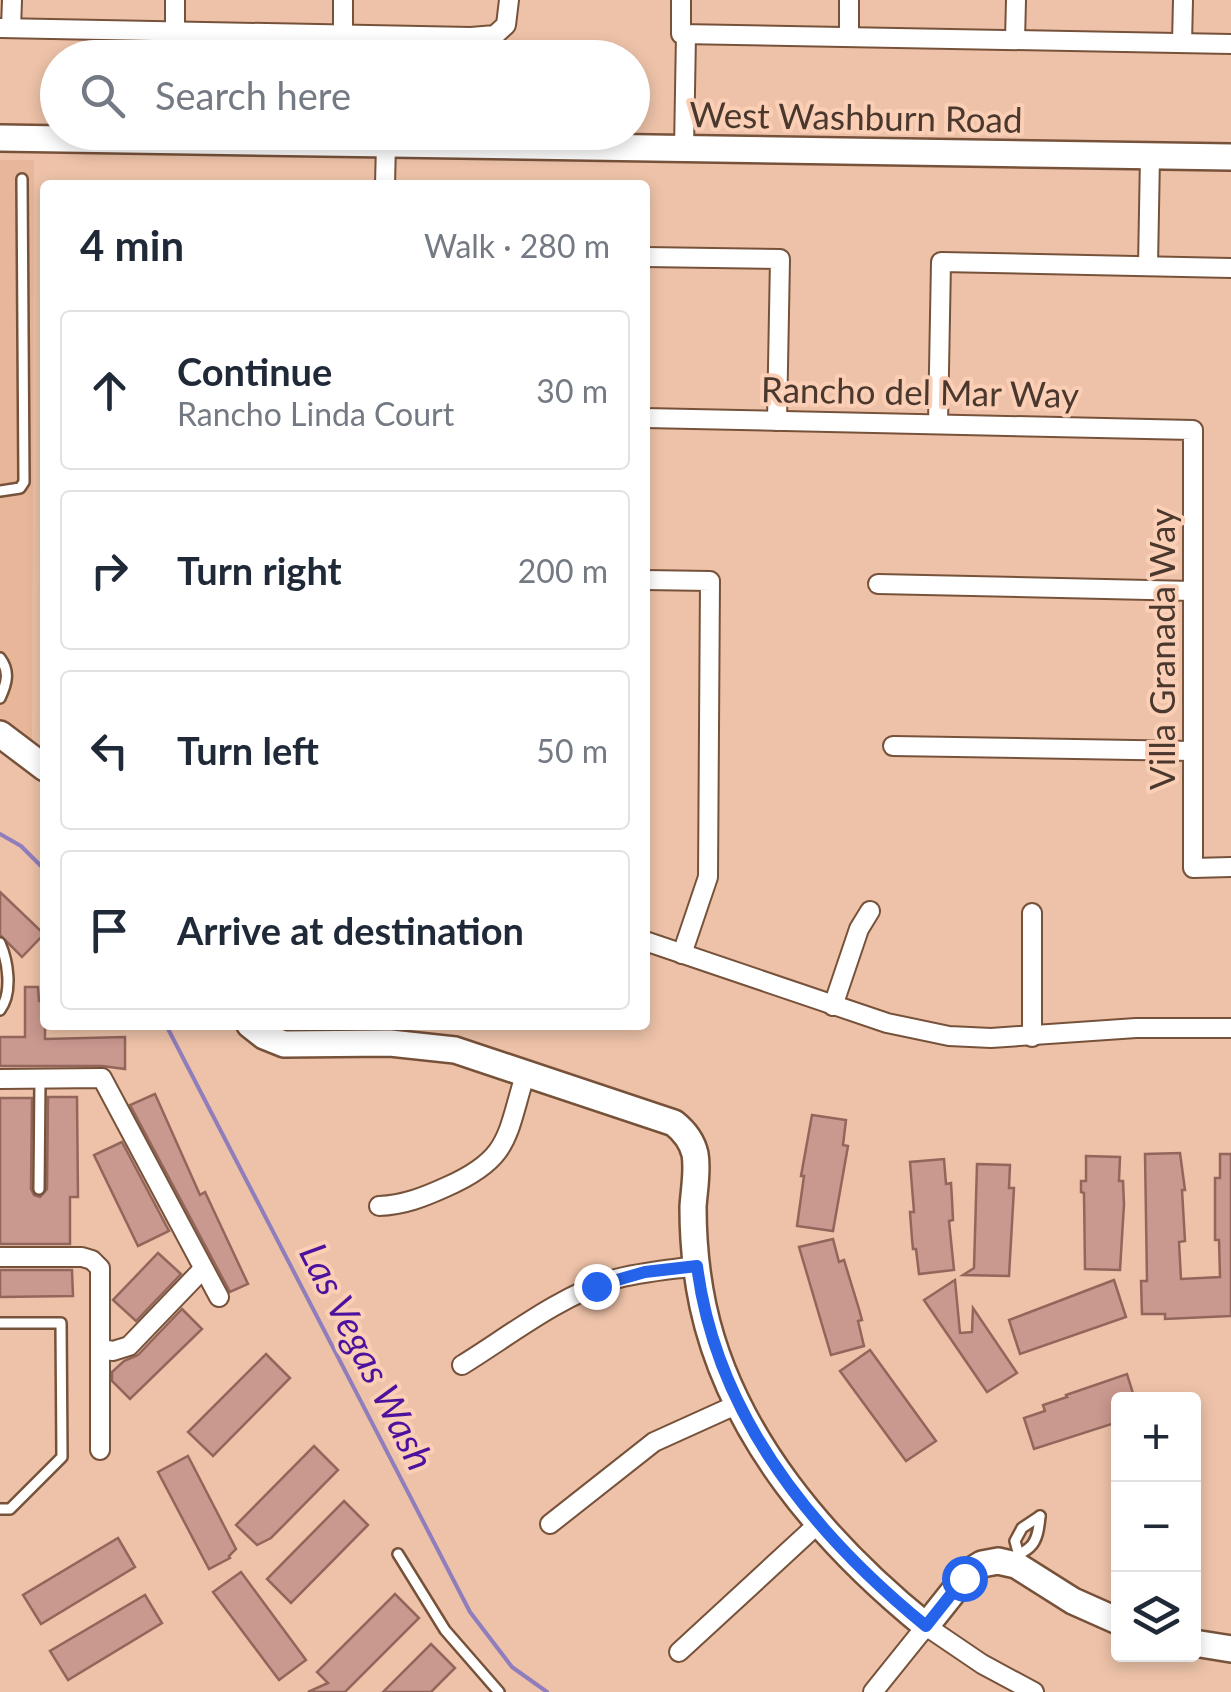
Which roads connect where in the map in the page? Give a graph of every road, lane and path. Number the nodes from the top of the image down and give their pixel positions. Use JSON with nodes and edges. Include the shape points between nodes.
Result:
{"nodes":[{"id":1,"x":12,"y":0,"type":"edge"},
{"id":2,"x":175,"y":0,"type":"edge"},
{"id":3,"x":343,"y":0,"type":"edge"},
{"id":4,"x":509,"y":0,"type":"edge"},
{"id":5,"x":682,"y":0,"type":"edge"},
{"id":6,"x":849,"y":0,"type":"edge"},
{"id":7,"x":1016,"y":0,"type":"edge"},
{"id":8,"x":1182,"y":0,"type":"edge"},
{"id":9,"x":6,"y":28,"type":"edge"},
{"id":10,"x":175,"y":31,"type":"junction"},
{"id":11,"x":343,"y":34,"type":"junction"},
{"id":12,"x":684,"y":34,"type":"junction"},
{"id":13,"x":848,"y":37,"type":"junction"},
{"id":14,"x":173,"y":40,"type":"edge"},
{"id":15,"x":178,"y":40,"type":"edge"},
{"id":16,"x":1015,"y":40,"type":"junction"},
{"id":17,"x":1182,"y":43,"type":"junction"},
{"id":18,"x":1231,"y":44,"type":"edge"},
{"id":19,"x":0,"y":138,"type":"edge"},
{"id":20,"x":40,"y":138,"type":"edge"},
{"id":21,"x":650,"y":147,"type":"edge"},
{"id":22,"x":684,"y":148,"type":"junction"},
{"id":23,"x":386,"y":150,"type":"edge"},
{"id":24,"x":1150,"y":156,"type":"junction"},
{"id":25,"x":1231,"y":157,"type":"edge"},
{"id":26,"x":22,"y":179,"type":"dead end"},
{"id":27,"x":385,"y":180,"type":"edge"},
{"id":28,"x":650,"y":257,"type":"edge"},
{"id":29,"x":1148,"y":266,"type":"junction"},
{"id":30,"x":1231,"y":268,"type":"edge"},
{"id":31,"x":650,"y":418,"type":"edge"},
{"id":32,"x":777,"y":421,"type":"junction"},
{"id":33,"x":938,"y":424,"type":"junction"},
{"id":34,"x":1194,"y":430,"type":"joint"},
{"id":35,"x":0,"y":491,"type":"edge"},
{"id":36,"x":650,"y":580,"type":"edge"},
{"id":37,"x":878,"y":584,"type":"dead end"},
{"id":38,"x":1193,"y":591,"type":"junction"},
{"id":39,"x":0,"y":658,"type":"edge"},
{"id":40,"x":0,"y":698,"type":"edge"},
{"id":41,"x":0,"y":734,"type":"edge"},
{"id":42,"x":893,"y":746,"type":"dead end"},
{"id":43,"x":1193,"y":751,"type":"junction"},
{"id":44,"x":40,"y":764,"type":"edge"},
{"id":45,"x":1231,"y":868,"type":"edge"},
{"id":46,"x":870,"y":911,"type":"dead end"},
{"id":47,"x":1032,"y":913,"type":"dead end"},
{"id":48,"x":0,"y":943,"type":"edge"},
{"id":49,"x":650,"y":943,"type":"edge"},
{"id":50,"x":682,"y":954,"type":"junction"},
{"id":51,"x":833,"y":1006,"type":"junction"},
{"id":52,"x":0,"y":1010,"type":"edge"},
{"id":53,"x":1231,"y":1028,"type":"edge"},
{"id":54,"x":256,"y":1030,"type":"edge"},
{"id":55,"x":1032,"y":1037,"type":"junction"},
{"id":56,"x":526,"y":1072,"type":"junction"},
{"id":57,"x":40,"y":1078,"type":"junction"},
{"id":58,"x":0,"y":1079,"type":"edge"},
{"id":59,"x":39,"y":1189,"type":"dead end"},
{"id":60,"x":379,"y":1206,"type":"dead end"},
{"id":61,"x":0,"y":1257,"type":"edge"},
{"id":62,"x":697,"y":1266,"type":"junction"},
{"id":63,"x":204,"y":1269,"type":"junction"},
{"id":64,"x":219,"y":1297,"type":"dead end"},
{"id":65,"x":0,"y":1323,"type":"edge"},
{"id":66,"x":101,"y":1349,"type":"junction"},
{"id":67,"x":462,"y":1366,"type":"dead end"},
{"id":68,"x":738,"y":1404,"type":"junction"},
{"id":69,"x":100,"y":1450,"type":"dead end"},
{"id":70,"x":0,"y":1510,"type":"edge"},
{"id":71,"x":818,"y":1523,"type":"junction"},
{"id":72,"x":550,"y":1524,"type":"dead end"},
{"id":73,"x":398,"y":1554,"type":"dead end"},
{"id":74,"x":1111,"y":1618,"type":"edge"},
{"id":75,"x":926,"y":1626,"type":"junction"},
{"id":76,"x":1201,"y":1644,"type":"edge"},
{"id":77,"x":1231,"y":1649,"type":"edge"},
{"id":78,"x":679,"y":1652,"type":"dead end"},
{"id":79,"x":499,"y":1692,"type":"edge"},
{"id":80,"x":873,"y":1692,"type":"edge"},
{"id":81,"x":1034,"y":1692,"type":"edge"}],
"edges":[{"from":1,"to":9,"type":"street"},
{"from":2,"to":10,"type":"street"},
{"from":3,"to":11,"type":"street"},
{"from":4,"to":11,"type":"street","via":[[506,25],[496,35]]},
{"from":5,"to":12,"type":"street"},
{"from":6,"to":13,"type":"street"},
{"from":7,"to":16,"type":"street"},
{"from":8,"to":17,"type":"street"},
{"from":9,"to":10,"type":"street"},
{"from":10,"to":11,"type":"street"},
{"from":10,"to":14,"type":"street"},
{"from":10,"to":15,"type":"street"},
{"from":12,"to":13,"type":"street"},
{"from":12,"to":22,"type":"street"},
{"from":13,"to":16,"type":"street"},
{"from":16,"to":17,"type":"street"},
{"from":17,"to":18,"type":"street"},
{"from":19,"to":20,"type":"street","name":"West Washburn Road"},
{"from":21,"to":22,"type":"street","name":"West Washburn Road"},
{"from":22,"to":24,"type":"street","name":"West Washburn Road"},
{"from":23,"to":27,"type":"street"},
{"from":24,"to":25,"type":"street","name":"West Washburn Road"},
{"from":24,"to":29,"type":"street"},
{"from":26,"to":35,"type":"lane","via":[[24,482]]},
{"from":28,"to":32,"type":"street","via":[[780,260]]},
{"from":29,"to":30,"type":"street"},
{"from":29,"to":33,"type":"street","via":[[941,262]]},
{"from":31,"to":32,"type":"street","name":"Rancho del Mar Way"},
{"from":32,"to":33,"type":"street","name":"Rancho del Mar Way"},
{"from":33,"to":34,"type":"street","name":"Rancho del Mar Way"},
{"from":34,"to":38,"type":"street","name":"Villa Granada Way"},
{"from":36,"to":50,"type":"street","via":[[710,581],[708,878]]},
{"from":37,"to":38,"type":"street"},
{"from":38,"to":43,"type":"street","name":"Villa Granada Way"},
{"from":39,"to":40,"type":"lane","via":[[7,668]]},
{"from":41,"to":44,"type":"street"},
{"from":42,"to":43,"type":"street"},
{"from":43,"to":45,"type":"street","name":"Villa Granada Way","via":[[1193,868]]},
{"from":46,"to":51,"type":"street"},
{"from":47,"to":55,"type":"street"},
{"from":48,"to":52,"type":"lane","via":[[7,961]]},
{"from":49,"to":50,"type":"street"},
{"from":50,"to":51,"type":"street"},
{"from":51,"to":55,"type":"street","via":[[950,1036]]},
{"from":53,"to":55,"type":"street"},
{"from":54,"to":56,"type":"street","via":[[284,1044],[434,1046]]},
{"from":56,"to":60,"type":"street","via":[[505,1140],[489,1164],[418,1199]]},
{"from":56,"to":62,"type":"street","via":[[681,1129],[696,1164]]},
{"from":57,"to":58,"type":"street"},
{"from":57,"to":59,"type":"lane"},
{"from":57,"to":63,"type":"street","via":[[102,1078]]},
{"from":61,"to":66,"type":"street","via":[[92,1260],[102,1279]]},
{"from":62,"to":67,"type":"street","via":[[596,1286]]},
{"from":62,"to":68,"type":"street","via":[[711,1336]]},
{"from":63,"to":64,"type":"street"},
{"from":63,"to":66,"type":"street","via":[[129,1346]]},
{"from":65,"to":70,"type":"lane","via":[[61,1323],[62,1428],[62,1457],[10,1509]]},
{"from":66,"to":69,"type":"street"},
{"from":68,"to":71,"type":"street"},
{"from":68,"to":72,"type":"street","via":[[654,1442]]},
{"from":71,"to":75,"type":"street"},
{"from":71,"to":78,"type":"street"},
{"from":73,"to":79,"type":"lane","via":[[444,1630]]},
{"from":74,"to":75,"type":"street","via":[[1006,1559],[969,1572]]},
{"from":75,"to":80,"type":"street"},
{"from":75,"to":81,"type":"street"},
{"from":76,"to":77,"type":"street"}]}
